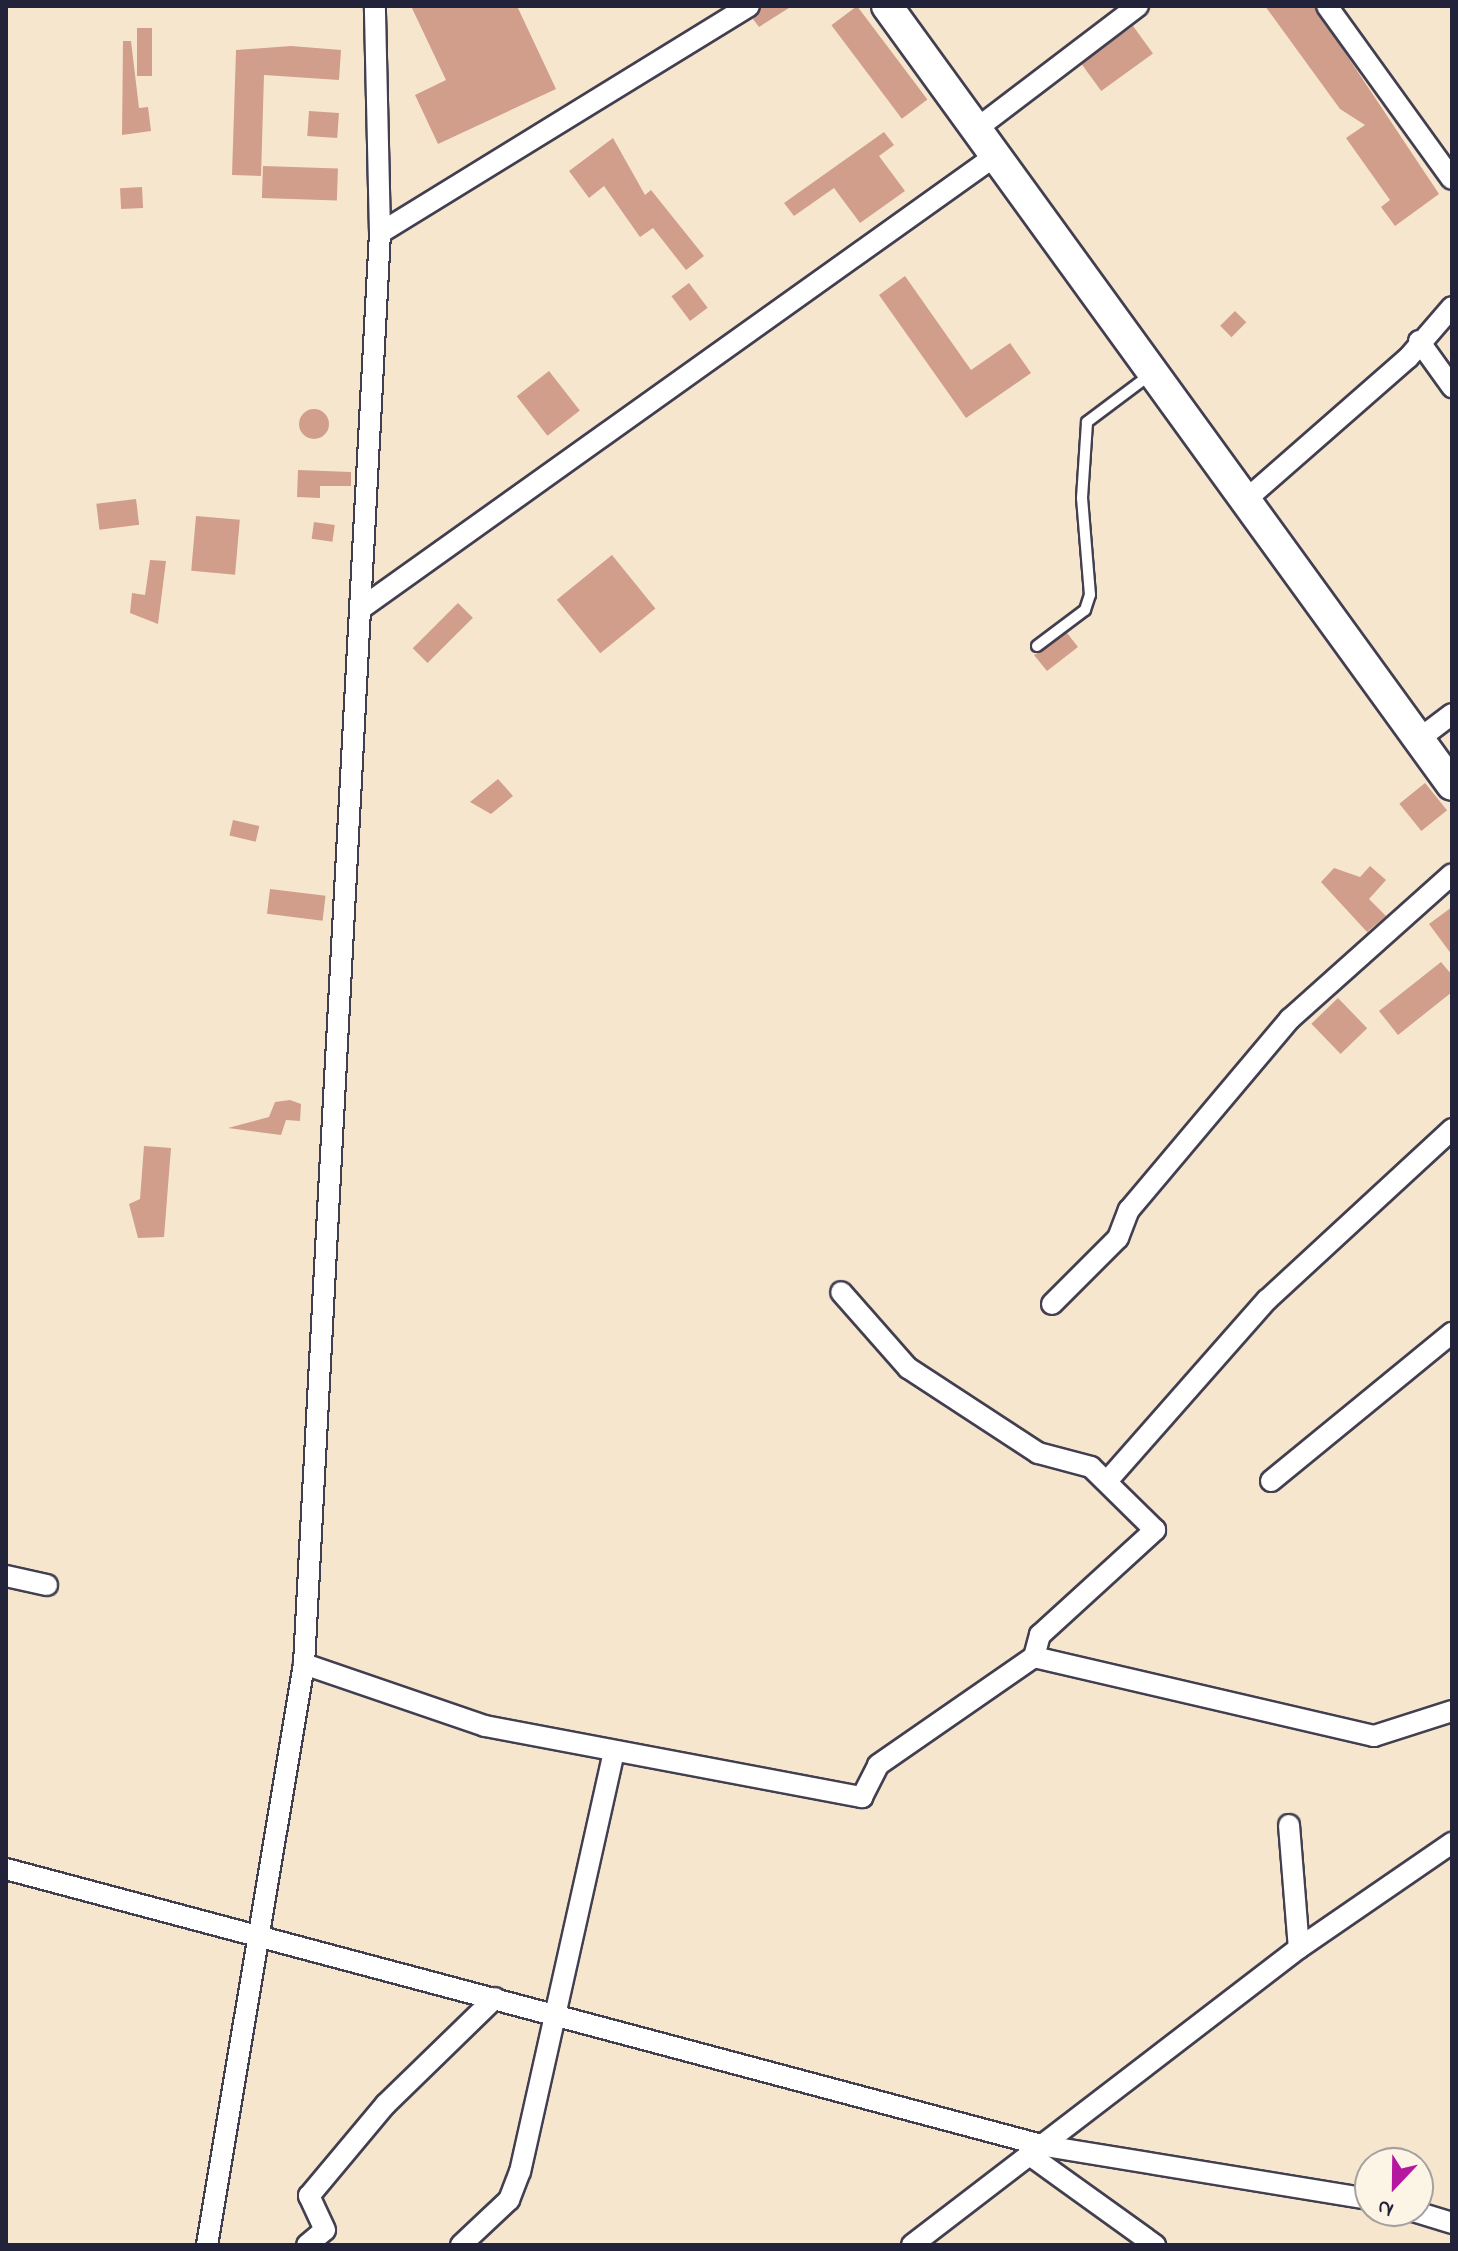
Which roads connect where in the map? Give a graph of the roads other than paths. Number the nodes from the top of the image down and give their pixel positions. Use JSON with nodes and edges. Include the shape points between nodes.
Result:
{"nodes":[{"id":1,"x":375,"y":6,"type":"edge"},
{"id":2,"x":749,"y":6,"type":"edge"},
{"id":3,"x":887,"y":6,"type":"edge"},
{"id":4,"x":1138,"y":6,"type":"edge"},
{"id":5,"x":1327,"y":6,"type":"edge"},
{"id":6,"x":975,"y":130,"type":"junction"},
{"id":7,"x":995,"y":156,"type":"junction"},
{"id":8,"x":1452,"y":179,"type":"edge"},
{"id":9,"x":380,"y":233,"type":"junction"},
{"id":10,"x":1452,"y":307,"type":"edge"},
{"id":11,"x":1419,"y":341,"type":"junction"},
{"id":12,"x":1156,"y":371,"type":"junction"},
{"id":13,"x":1452,"y":387,"type":"edge"},
{"id":14,"x":1249,"y":497,"type":"junction"},
{"id":15,"x":363,"y":607,"type":"junction"},
{"id":16,"x":1037,"y":646,"type":"dead end"},
{"id":17,"x":1452,"y":714,"type":"edge"},
{"id":18,"x":1419,"y":739,"type":"junction"},
{"id":19,"x":1449,"y":775,"type":"edge"},
{"id":20,"x":1452,"y":874,"type":"edge"},
{"id":21,"x":1452,"y":1129,"type":"edge"},
{"id":22,"x":841,"y":1292,"type":"dead end"},
{"id":23,"x":1052,"y":1304,"type":"dead end"},
{"id":24,"x":1452,"y":1333,"type":"edge"},
{"id":25,"x":1109,"y":1479,"type":"junction"},
{"id":26,"x":1271,"y":1481,"type":"dead end"},
{"id":27,"x":6,"y":1576,"type":"edge"},
{"id":28,"x":47,"y":1585,"type":"dead end"},
{"id":29,"x":1034,"y":1657,"type":"junction"},
{"id":30,"x":304,"y":1664,"type":"junction"},
{"id":31,"x":1452,"y":1711,"type":"edge"},
{"id":32,"x":614,"y":1753,"type":"junction"},
{"id":33,"x":1289,"y":1825,"type":"dead end"},
{"id":34,"x":1452,"y":1843,"type":"edge"},
{"id":35,"x":6,"y":1869,"type":"edge"},
{"id":36,"x":262,"y":1936,"type":"junction"},
{"id":37,"x":1299,"y":1948,"type":"junction"},
{"id":38,"x":495,"y":1998,"type":"junction"},
{"id":39,"x":558,"y":2011,"type":"junction"},
{"id":40,"x":1038,"y":2151,"type":"junction"},
{"id":41,"x":1354,"y":2197,"type":"edge"},
{"id":42,"x":207,"y":2245,"type":"edge"},
{"id":43,"x":307,"y":2245,"type":"edge"},
{"id":44,"x":461,"y":2245,"type":"edge"},
{"id":45,"x":912,"y":2245,"type":"edge"},
{"id":46,"x":1155,"y":2245,"type":"edge"}],
"edges":[{"from":1,"to":9,"type":"street"},
{"from":2,"to":9,"type":"street"},
{"from":3,"to":6,"type":"main road"},
{"from":4,"to":6,"type":"street"},
{"from":5,"to":8,"type":"street"},
{"from":6,"to":7,"type":"main road"},
{"from":7,"to":12,"type":"main road"},
{"from":7,"to":15,"type":"street"},
{"from":9,"to":15,"type":"street"},
{"from":10,"to":11,"type":"street"},
{"from":11,"to":13,"type":"street"},
{"from":11,"to":14,"type":"street"},
{"from":12,"to":14,"type":"main road"},
{"from":12,"to":16,"type":"lane","via":[[1087,422],[1082,498],[1090,595],[1085,610]]},
{"from":14,"to":18,"type":"main road"},
{"from":15,"to":30,"type":"street"},
{"from":17,"to":18,"type":"street"},
{"from":18,"to":19,"type":"main road"},
{"from":20,"to":23,"type":"street","via":[[1290,1019],[1129,1210],[1118,1238]]},
{"from":21,"to":25,"type":"street","via":[[1267,1300]]},
{"from":22,"to":25,"type":"street","via":[[908,1368],[958,1404],[1038,1453],[1077,1458]]},
{"from":24,"to":26,"type":"street"},
{"from":25,"to":29,"type":"street","via":[[1155,1530],[1040,1635]]},
{"from":27,"to":28,"type":"street"},
{"from":29,"to":31,"type":"street","via":[[1374,1736]]},
{"from":29,"to":32,"type":"street","via":[[878,1765],[862,1797]]},
{"from":30,"to":32,"type":"street","via":[[485,1726]]},
{"from":30,"to":36,"type":"street"},
{"from":32,"to":39,"type":"street"},
{"from":33,"to":37,"type":"street"},
{"from":34,"to":37,"type":"street"},
{"from":35,"to":36,"type":"street"},
{"from":36,"to":38,"type":"street"},
{"from":36,"to":42,"type":"street","via":[[231,2074]]},
{"from":37,"to":40,"type":"street"},
{"from":38,"to":39,"type":"street"},
{"from":38,"to":43,"type":"street","via":[[386,2104],[309,2196],[325,2230]]},
{"from":39,"to":40,"type":"street"},
{"from":39,"to":44,"type":"street","via":[[509,2200]]},
{"from":40,"to":41,"type":"street"},
{"from":40,"to":45,"type":"street"},
{"from":40,"to":46,"type":"street"}]}
